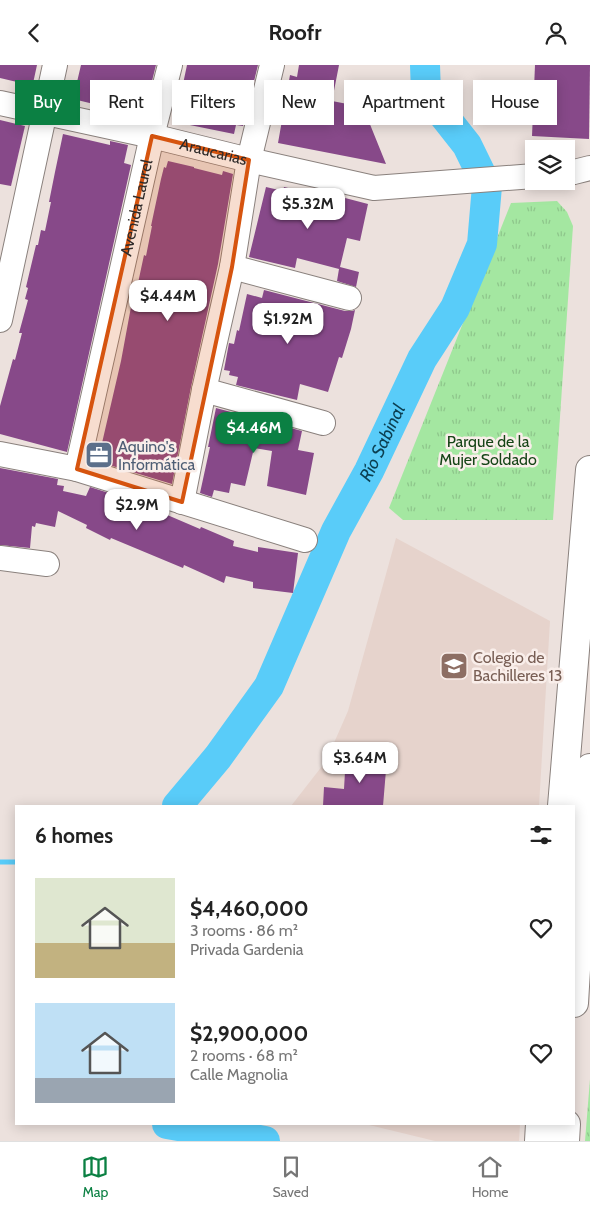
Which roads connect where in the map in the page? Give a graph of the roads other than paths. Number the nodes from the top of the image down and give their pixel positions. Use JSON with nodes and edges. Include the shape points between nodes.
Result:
{"nodes":[{"id":1,"x":55,"y":65,"type":"edge"},
{"id":2,"x":170,"y":65,"type":"edge"},
{"id":3,"x":272,"y":65,"type":"edge"},
{"id":4,"x":52,"y":80,"type":"edge"},
{"id":5,"x":0,"y":103,"type":"edge"},
{"id":6,"x":15,"y":106,"type":"edge"},
{"id":7,"x":80,"y":120,"type":"edge"},
{"id":8,"x":42,"y":125,"type":"edge"},
{"id":9,"x":152,"y":136,"type":"junction"},
{"id":10,"x":249,"y":160,"type":"junction"},
{"id":11,"x":525,"y":177,"type":"edge"},
{"id":12,"x":232,"y":267,"type":"junction"},
{"id":13,"x":349,"y":298,"type":"dead end"},
{"id":14,"x":0,"y":320,"type":"edge"},
{"id":15,"x":204,"y":390,"type":"junction"},
{"id":16,"x":323,"y":423,"type":"dead end"},
{"id":17,"x":0,"y":454,"type":"edge"},
{"id":18,"x":77,"y":469,"type":"junction"},
{"id":19,"x":590,"y":470,"type":"edge"},
{"id":20,"x":182,"y":502,"type":"junction"},
{"id":21,"x":305,"y":540,"type":"dead end"},
{"id":22,"x":0,"y":558,"type":"edge"},
{"id":23,"x":47,"y":565,"type":"dead end"},
{"id":24,"x":590,"y":768,"type":"edge"},
{"id":25,"x":562,"y":805,"type":"edge"},
{"id":26,"x":575,"y":986,"type":"edge"},
{"id":27,"x":540,"y":1125,"type":"edge"},
{"id":28,"x":566,"y":1125,"type":"edge"},
{"id":29,"x":539,"y":1141,"type":"edge"},
{"id":30,"x":565,"y":1141,"type":"edge"}],
"edges":[{"from":1,"to":4,"type":"street"},
{"from":2,"to":9,"type":"street","name":"Avenida Laurel"},
{"from":3,"to":10,"type":"street"},
{"from":5,"to":6,"type":"street","name":"Araucarias"},
{"from":7,"to":9,"type":"street","name":"Araucarias"},
{"from":8,"to":14,"type":"street"},
{"from":9,"to":10,"type":"street","name":"Araucarias"},
{"from":9,"to":18,"type":"street","name":"Avenida Laurel"},
{"from":10,"to":11,"type":"street","name":"Araucarias","via":[[374,187]]},
{"from":10,"to":12,"type":"street"},
{"from":12,"to":13,"type":"street"},
{"from":12,"to":15,"type":"street"},
{"from":15,"to":16,"type":"street"},
{"from":15,"to":20,"type":"street"},
{"from":17,"to":18,"type":"street"},
{"from":18,"to":20,"type":"street"},
{"from":19,"to":25,"type":"main road"},
{"from":20,"to":21,"type":"street"},
{"from":22,"to":23,"type":"street"},
{"from":24,"to":26,"type":"main road"},
{"from":27,"to":29,"type":"main road"},
{"from":28,"to":30,"type":"main road"}]}
